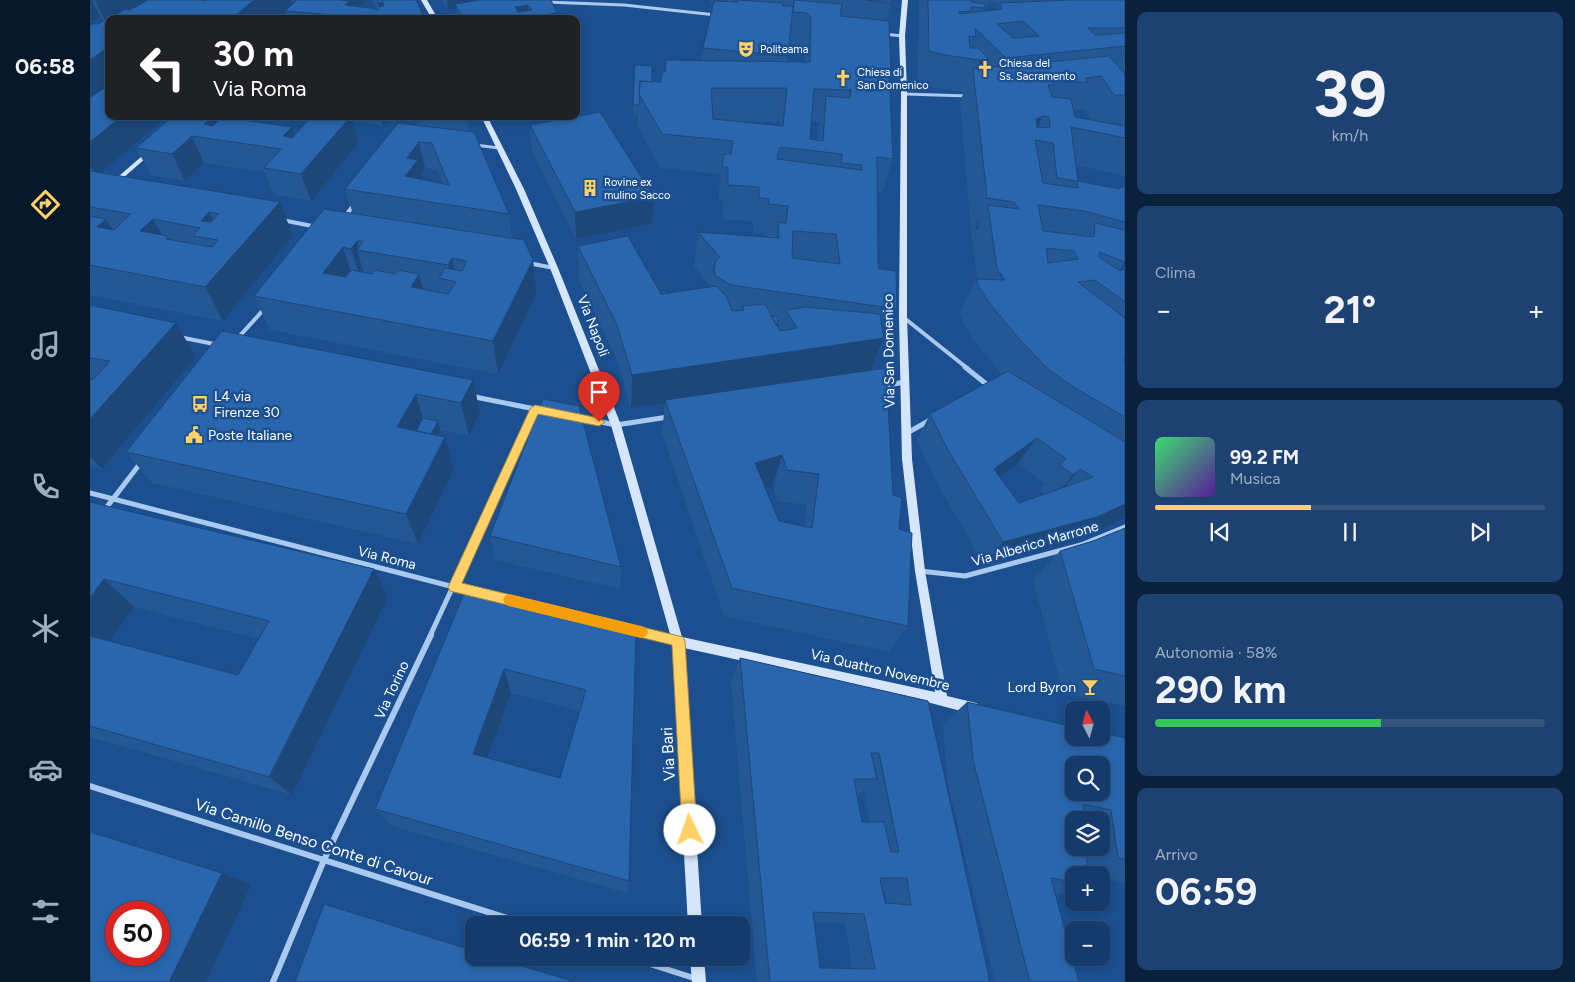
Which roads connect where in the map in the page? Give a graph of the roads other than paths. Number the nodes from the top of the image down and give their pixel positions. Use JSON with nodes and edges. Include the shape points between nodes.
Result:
{"nodes":[{"id":1,"x":424,"y":0,"type":"edge"},
{"id":2,"x":905,"y":0,"type":"edge"},
{"id":3,"x":554,"y":1,"type":"edge"},
{"id":4,"x":542,"y":3,"type":"edge"},
{"id":5,"x":467,"y":14,"type":"edge"},
{"id":6,"x":434,"y":15,"type":"edge"},
{"id":7,"x":461,"y":15,"type":"edge"},
{"id":8,"x":717,"y":15,"type":"edge"},
{"id":9,"x":883,"y":33,"type":"edge"},
{"id":10,"x":902,"y":36,"type":"junction"},
{"id":11,"x":904,"y":94,"type":"junction"},
{"id":12,"x":972,"y":95,"type":"edge"},
{"id":13,"x":486,"y":120,"type":"edge"},
{"id":14,"x":470,"y":145,"type":"edge"},
{"id":15,"x":157,"y":146,"type":"edge"},
{"id":16,"x":499,"y":148,"type":"junction"},
{"id":17,"x":108,"y":188,"type":"joint"},
{"id":18,"x":118,"y":190,"type":"edge"},
{"id":19,"x":358,"y":199,"type":"edge"},
{"id":20,"x":278,"y":220,"type":"edge"},
{"id":21,"x":341,"y":222,"type":"edge"},
{"id":22,"x":326,"y":228,"type":"edge"},
{"id":23,"x":526,"y":263,"type":"edge"},
{"id":24,"x":554,"y":268,"type":"junction"},
{"id":25,"x":268,"y":304,"type":"edge"},
{"id":26,"x":903,"y":317,"type":"junction"},
{"id":27,"x":174,"y":336,"type":"edge"},
{"id":28,"x":905,"y":382,"type":"junction"},
{"id":29,"x":989,"y":386,"type":"junction"},
{"id":30,"x":876,"y":387,"type":"edge"},
{"id":31,"x":980,"y":391,"type":"edge"},
{"id":32,"x":996,"y":392,"type":"edge"},
{"id":33,"x":468,"y":396,"type":"edge"},
{"id":34,"x":535,"y":409,"type":"junction"},
{"id":35,"x":553,"y":412,"type":"edge"},
{"id":36,"x":939,"y":415,"type":"edge"},
{"id":37,"x":571,"y":416,"type":"edge"},
{"id":38,"x":673,"y":416,"type":"edge"},
{"id":39,"x":616,"y":425,"type":"junction"},
{"id":40,"x":906,"y":434,"type":"junction"},
{"id":41,"x":148,"y":453,"type":"edge"},
{"id":42,"x":90,"y":493,"type":"edge"},
{"id":43,"x":113,"y":499,"type":"junction"},
{"id":44,"x":96,"y":521,"type":"edge"},
{"id":45,"x":1125,"y":527,"type":"edge"},
{"id":46,"x":920,"y":571,"type":"junction"},
{"id":47,"x":454,"y":587,"type":"junction"},
{"id":48,"x":678,"y":641,"type":"junction"},
{"id":49,"x":942,"y":700,"type":"junction"},
{"id":50,"x":989,"y":712,"type":"edge"},
{"id":51,"x":90,"y":786,"type":"edge"},
{"id":52,"x":324,"y":860,"type":"junction"},
{"id":53,"x":501,"y":916,"type":"edge"},
{"id":54,"x":694,"y":916,"type":"edge"},
{"id":55,"x":655,"y":966,"type":"edge"},
{"id":56,"x":698,"y":966,"type":"edge"},
{"id":57,"x":699,"y":981,"type":"edge"},
{"id":58,"x":273,"y":982,"type":"edge"}],
"edges":[{"from":1,"to":6,"type":"street"},
{"from":2,"to":10,"type":"street","name":"Via San Domenico"},
{"from":3,"to":4,"type":"street"},
{"from":3,"to":8,"type":"street"},
{"from":5,"to":7,"type":"street"},
{"from":9,"to":10,"type":"street"},
{"from":10,"to":11,"type":"street","name":"Via San Domenico"},
{"from":11,"to":12,"type":"street"},
{"from":11,"to":26,"type":"street","name":"Via San Domenico"},
{"from":13,"to":16,"type":"street","name":"Via Napoli"},
{"from":14,"to":16,"type":"street"},
{"from":15,"to":17,"type":"street"},
{"from":16,"to":24,"type":"street","name":"Via Napoli"},
{"from":17,"to":18,"type":"street"},
{"from":19,"to":21,"type":"street"},
{"from":20,"to":22,"type":"street"},
{"from":23,"to":24,"type":"street"},
{"from":24,"to":39,"type":"street","name":"Via Napoli"},
{"from":25,"to":27,"type":"street","via":[[230,347]]},
{"from":26,"to":28,"type":"street","name":"Via San Domenico"},
{"from":26,"to":29,"type":"street"},
{"from":28,"to":30,"type":"street"},
{"from":28,"to":40,"type":"street","name":"Via San Domenico"},
{"from":29,"to":31,"type":"street"},
{"from":29,"to":32,"type":"street"},
{"from":33,"to":34,"type":"street"},
{"from":34,"to":35,"type":"street"},
{"from":34,"to":47,"type":"street","name":"Via Torino"},
{"from":36,"to":40,"type":"street"},
{"from":37,"to":39,"type":"street"},
{"from":38,"to":39,"type":"street"},
{"from":39,"to":48,"type":"street","name":"Via Napoli"},
{"from":40,"to":46,"type":"street","name":"Via San Domenico"},
{"from":41,"to":43,"type":"street"},
{"from":42,"to":43,"type":"street","name":"Via Roma"},
{"from":43,"to":44,"type":"street"},
{"from":43,"to":47,"type":"street","name":"Via Roma"},
{"from":45,"to":46,"type":"street","name":"Via Alberico Marrone","via":[[1081,545],[965,576]]},
{"from":46,"to":49,"type":"street","name":"Via San Domenico"},
{"from":47,"to":48,"type":"street","name":"Via Roma"},
{"from":47,"to":52,"type":"street","name":"Via Torino"},
{"from":48,"to":49,"type":"street","name":"Via Quattro Novembre","via":[[909,696]]},
{"from":48,"to":54,"type":"street","name":"Via Bari"},
{"from":49,"to":50,"type":"street","name":"Via Quattro Novembre"},
{"from":51,"to":52,"type":"street","name":"Via Camillo Benso Conte di Cavour"},
{"from":52,"to":53,"type":"street","name":"Via Camillo Benso Conte di Cavour"},
{"from":52,"to":58,"type":"street","name":"Via Torino"},
{"from":55,"to":57,"type":"street"},
{"from":56,"to":57,"type":"street"}]}
